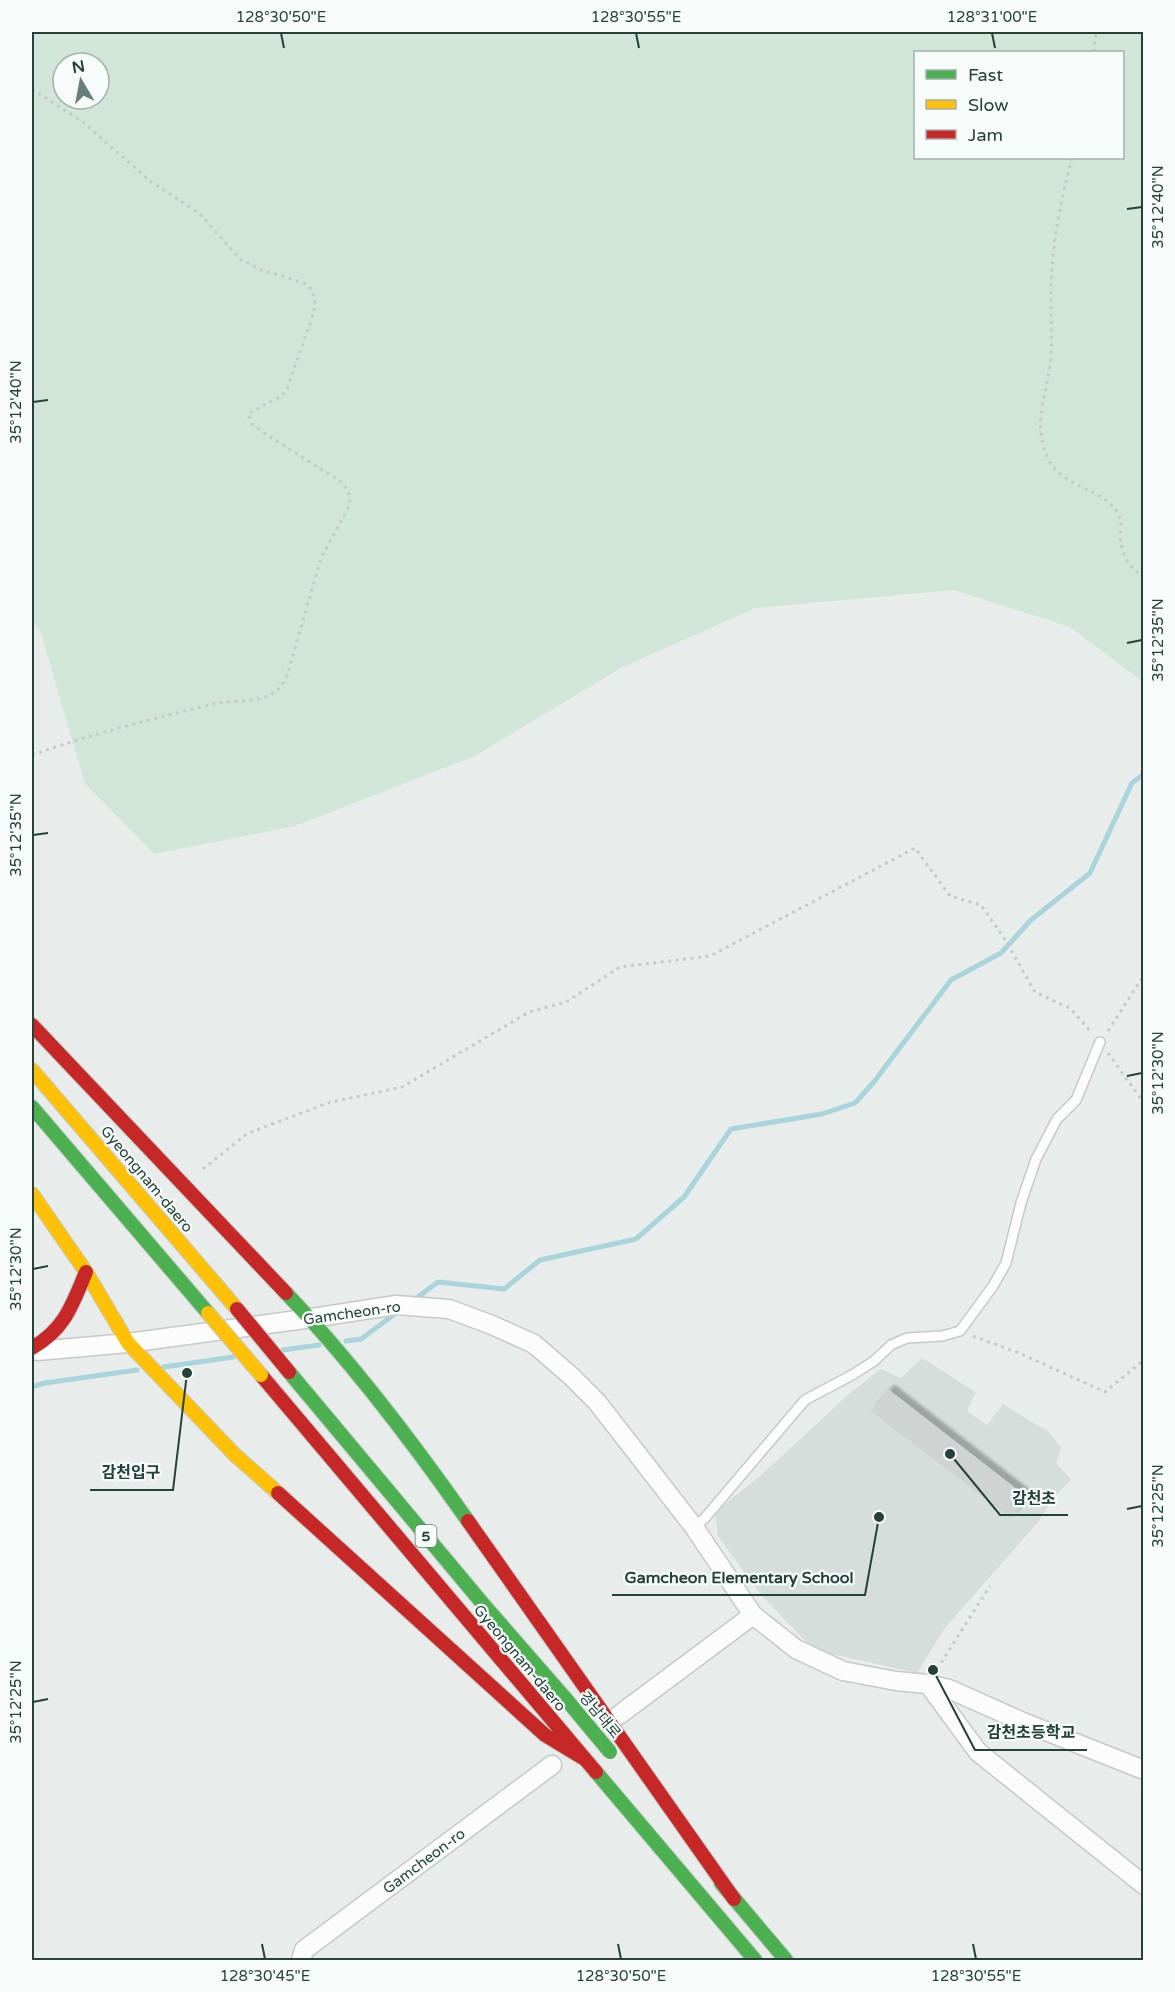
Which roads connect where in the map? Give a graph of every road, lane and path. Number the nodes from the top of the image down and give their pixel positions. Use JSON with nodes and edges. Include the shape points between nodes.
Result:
{"nodes":[{"id":1,"x":1096,"y":32,"type":"edge"},
{"id":2,"x":1094,"y":51,"type":"edge"},
{"id":3,"x":32,"y":89,"type":"edge"},
{"id":4,"x":1072,"y":159,"type":"edge"},
{"id":5,"x":1143,"y":575,"type":"edge"},
{"id":6,"x":32,"y":755,"type":"edge"},
{"id":7,"x":1143,"y":975,"type":"edge"},
{"id":8,"x":32,"y":1025,"type":"edge"},
{"id":9,"x":1100,"y":1042,"type":"junction"},
{"id":10,"x":32,"y":1070,"type":"edge"},
{"id":11,"x":1143,"y":1104,"type":"edge"},
{"id":12,"x":32,"y":1107,"type":"edge"},
{"id":13,"x":203,"y":1170,"type":"dead end"},
{"id":14,"x":32,"y":1194,"type":"edge"},
{"id":15,"x":86,"y":1272,"type":"junction"},
{"id":16,"x":318,"y":1325,"type":"junction"},
{"id":17,"x":960,"y":1331,"type":"junction"},
{"id":18,"x":128,"y":1343,"type":"junction"},
{"id":19,"x":32,"y":1350,"type":"edge"},
{"id":20,"x":1143,"y":1360,"type":"edge"},
{"id":21,"x":694,"y":1527,"type":"junction"},
{"id":22,"x":990,"y":1586,"type":"dead end"},
{"id":23,"x":753,"y":1615,"type":"junction"},
{"id":24,"x":928,"y":1684,"type":"junction"},
{"id":25,"x":565,"y":1698,"type":"joint"},
{"id":26,"x":620,"y":1714,"type":"dead end"},
{"id":27,"x":614,"y":1757,"type":"dead end"},
{"id":28,"x":583,"y":1758,"type":"junction"},
{"id":29,"x":552,"y":1765,"type":"dead end"},
{"id":30,"x":1143,"y":1770,"type":"edge"},
{"id":31,"x":633,"y":1779,"type":"dead end"},
{"id":32,"x":1143,"y":1885,"type":"edge"},
{"id":33,"x":734,"y":1899,"type":"junction"},
{"id":34,"x":301,"y":1960,"type":"edge"},
{"id":35,"x":755,"y":1960,"type":"edge"},
{"id":36,"x":786,"y":1960,"type":"edge"}],
"edges":[{"from":1,"to":2,"type":"path"},
{"from":3,"to":6,"type":"path","via":[[84,123],[150,181],[200,214],[240,258],[311,289],[314,312],[287,389],[248,414],[252,424],[264,433],[340,481],[350,498],[321,558],[287,676],[272,694],[84,737]]},
{"from":4,"to":5,"type":"path","via":[[1054,247],[1051,355],[1040,415],[1041,437],[1044,451],[1058,474],[1115,509],[1123,524],[1120,542],[1128,563]]},
{"from":7,"to":9,"type":"path"},
{"from":8,"to":16,"type":"highway"},
{"from":9,"to":11,"type":"path"},
{"from":9,"to":13,"type":"path","via":[[1071,1009],[1035,992],[981,905],[950,896],[915,848],[710,956],[620,966],[567,1002],[529,1012],[402,1087],[328,1103],[248,1132]]},
{"from":9,"to":17,"type":"lane","via":[[1076,1100],[1057,1119],[1036,1159],[1006,1263]]},
{"from":10,"to":25,"type":"highway","name":"Gyeongnam-daero","number":"5","bridge":true},
{"from":12,"to":28,"type":"highway","name":"Gyeongnam-daero","bridge":true},
{"from":14,"to":15,"type":"highway"},
{"from":15,"to":18,"type":"highway"},
{"from":15,"to":19,"type":"highway","via":[[64,1324]]},
{"from":16,"to":18,"type":"street","name":"Gamcheon-ro"},
{"from":16,"to":21,"type":"street","name":"Gamcheon-ro","via":[[396,1305],[449,1309],[534,1344],[597,1402]]},
{"from":16,"to":33,"type":"highway","via":[[424,1458]]},
{"from":17,"to":20,"type":"path","via":[[1105,1392]]},
{"from":17,"to":21,"type":"lane","via":[[907,1338],[891,1345],[874,1361],[805,1400]]},
{"from":18,"to":19,"type":"street","name":"Gamcheon-ro"},
{"from":18,"to":28,"type":"highway","via":[[243,1462],[545,1734]]},
{"from":21,"to":23,"type":"street","name":"Gamcheon-ro"},
{"from":22,"to":24,"type":"path"},
{"from":23,"to":24,"type":"street","name":"Gamcheon-ro","via":[[796,1649],[843,1671]]},
{"from":23,"to":26,"type":"street"},
{"from":24,"to":30,"type":"street","name":"Gamcheon-ro","via":[[949,1689]]},
{"from":24,"to":32,"type":"street","via":[[978,1752]]},
{"from":25,"to":27,"type":"highway","name":"경남대로","number":"5","bridge":true},
{"from":28,"to":35,"type":"highway","name":"Gyeongnam-daero"},
{"from":29,"to":34,"type":"street","name":"Gamcheon-ro","via":[[304,1950]]},
{"from":31,"to":33,"type":"highway"},
{"from":33,"to":36,"type":"highway"}]}
